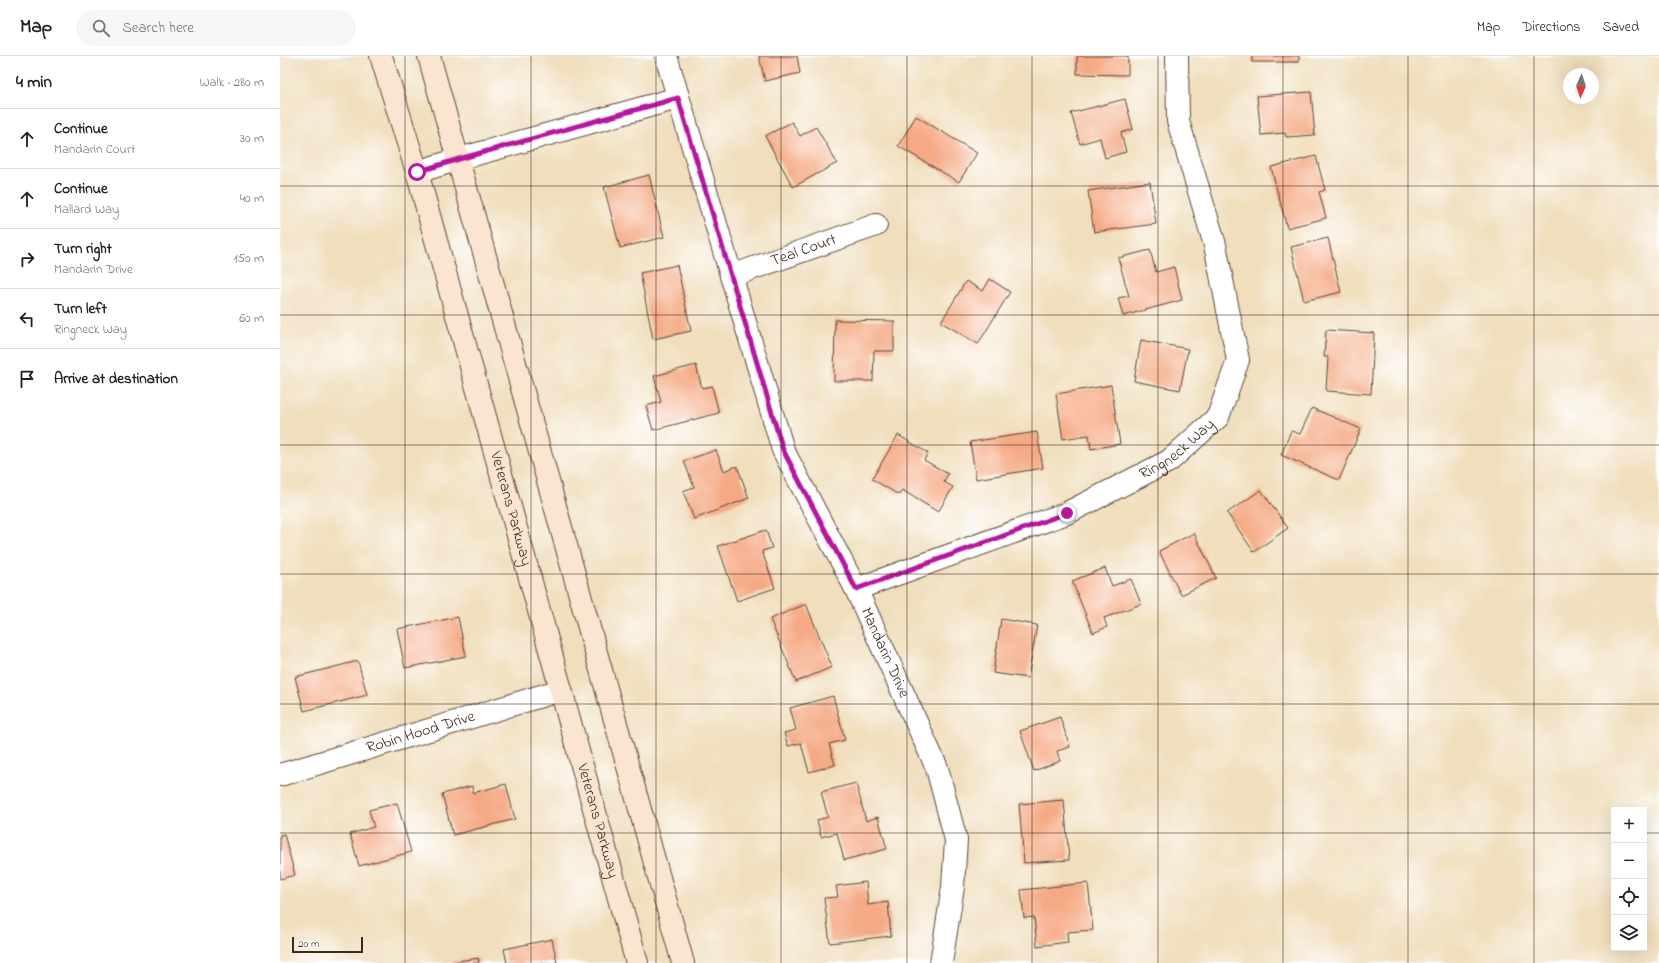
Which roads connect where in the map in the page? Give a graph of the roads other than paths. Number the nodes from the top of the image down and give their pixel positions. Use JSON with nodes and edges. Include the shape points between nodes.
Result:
{"nodes":[{"id":1,"x":381,"y":56,"type":"edge"},
{"id":2,"x":429,"y":56,"type":"edge"},
{"id":3,"x":666,"y":56,"type":"edge"},
{"id":4,"x":1177,"y":56,"type":"edge"},
{"id":5,"x":678,"y":98,"type":"junction"},
{"id":6,"x":459,"y":159,"type":"junction"},
{"id":7,"x":417,"y":172,"type":"junction"},
{"id":8,"x":876,"y":225,"type":"dead end"},
{"id":9,"x":731,"y":276,"type":"junction"},
{"id":10,"x":856,"y":589,"type":"junction"},
{"id":11,"x":561,"y":690,"type":"junction"},
{"id":12,"x":280,"y":775,"type":"edge"},
{"id":13,"x":637,"y":963,"type":"edge"},
{"id":14,"x":683,"y":963,"type":"edge"},
{"id":15,"x":941,"y":963,"type":"edge"}],
"edges":[{"from":1,"to":7,"type":"main road","name":"Veterans Parkway"},
{"from":2,"to":6,"type":"main road"},
{"from":3,"to":5,"type":"street","name":"Mandarin Drive"},
{"from":4,"to":10,"type":"street","name":"Ringneck Way","via":[[1178,122],[1215,245],[1238,360],[1218,417],[1169,461],[1067,513]]},
{"from":5,"to":6,"type":"street"},
{"from":5,"to":9,"type":"street","name":"Mandarin Drive"},
{"from":6,"to":7,"type":"street"},
{"from":6,"to":14,"type":"main road"},
{"from":7,"to":11,"type":"main road","name":"Veterans Parkway"},
{"from":8,"to":9,"type":"street","name":"Teal Court"},
{"from":9,"to":10,"type":"street","name":"Mandarin Drive","via":[[783,450]]},
{"from":10,"to":15,"type":"street","name":"Mandarin Drive","via":[[937,768],[956,840],[953,887]]},
{"from":11,"to":12,"type":"street","name":"Robin Hood Drive"},
{"from":11,"to":13,"type":"main road","name":"Veterans Parkway"}]}
